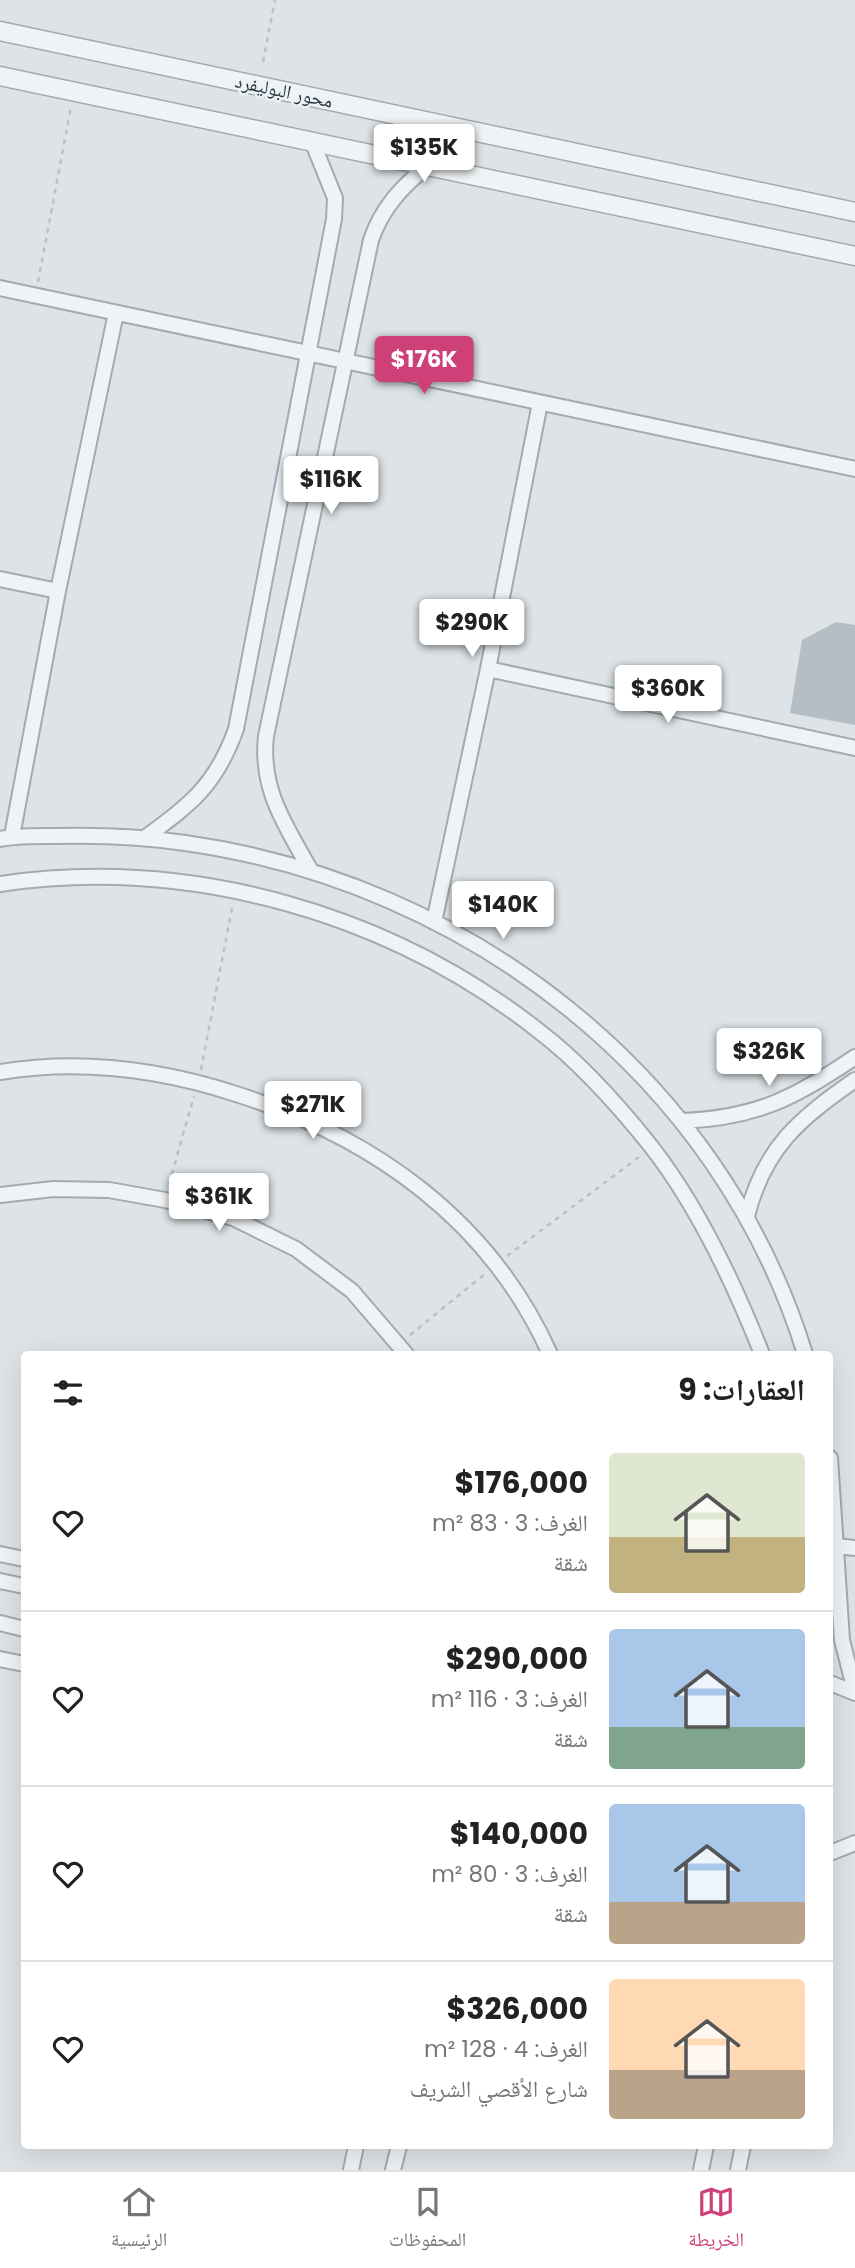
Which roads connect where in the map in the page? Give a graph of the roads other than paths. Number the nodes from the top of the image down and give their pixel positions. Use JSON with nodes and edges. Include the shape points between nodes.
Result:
{"nodes":[{"id":1,"x":0,"y":31,"type":"edge"},
{"id":2,"x":0,"y":76,"type":"edge"},
{"id":3,"x":312,"y":141,"type":"junction"},
{"id":4,"x":428,"y":166,"type":"junction"},
{"id":5,"x":855,"y":212,"type":"edge"},
{"id":6,"x":855,"y":256,"type":"edge"},
{"id":7,"x":0,"y":288,"type":"edge"},
{"id":8,"x":116,"y":313,"type":"junction"},
{"id":9,"x":310,"y":354,"type":"junction"},
{"id":10,"x":346,"y":362,"type":"junction"},
{"id":11,"x":540,"y":403,"type":"junction"},
{"id":12,"x":855,"y":469,"type":"edge"},
{"id":13,"x":0,"y":579,"type":"edge"},
{"id":14,"x":58,"y":591,"type":"junction"},
{"id":15,"x":488,"y":668,"type":"junction"},
{"id":16,"x":855,"y":748,"type":"edge"},
{"id":17,"x":6,"y":837,"type":"edge"},
{"id":18,"x":146,"y":837,"type":"junction"},
{"id":19,"x":311,"y":871,"type":"junction"},
{"id":20,"x":0,"y":884,"type":"edge"},
{"id":21,"x":434,"y":922,"type":"junction"},
{"id":22,"x":855,"y":1057,"type":"edge"},
{"id":23,"x":0,"y":1072,"type":"edge"},
{"id":24,"x":855,"y":1080,"type":"edge"},
{"id":25,"x":682,"y":1121,"type":"junction"},
{"id":26,"x":0,"y":1195,"type":"edge"},
{"id":27,"x":747,"y":1216,"type":"junction"},
{"id":28,"x":402,"y":1349,"type":"edge"},
{"id":29,"x":548,"y":1351,"type":"edge"},
{"id":30,"x":761,"y":1351,"type":"edge"},
{"id":31,"x":804,"y":1351,"type":"edge"},
{"id":32,"x":833,"y":1502,"type":"edge"},
{"id":33,"x":836,"y":1546,"type":"junction"},
{"id":34,"x":855,"y":1548,"type":"edge"},
{"id":35,"x":0,"y":1554,"type":"edge"},
{"id":36,"x":21,"y":1558,"type":"edge"},
{"id":37,"x":0,"y":1581,"type":"edge"},
{"id":38,"x":21,"y":1585,"type":"edge"},
{"id":39,"x":0,"y":1623,"type":"edge"},
{"id":40,"x":21,"y":1628,"type":"edge"},
{"id":41,"x":0,"y":1659,"type":"edge"},
{"id":42,"x":21,"y":1663,"type":"edge"},
{"id":43,"x":833,"y":1684,"type":"edge"},
{"id":44,"x":855,"y":1692,"type":"edge"},
{"id":45,"x":855,"y":1843,"type":"edge"},
{"id":46,"x":833,"y":1853,"type":"edge"},
{"id":47,"x":355,"y":2149,"type":"edge"},
{"id":48,"x":398,"y":2149,"type":"edge"},
{"id":49,"x":705,"y":2149,"type":"edge"},
{"id":50,"x":742,"y":2149,"type":"edge"},
{"id":51,"x":351,"y":2170,"type":"edge"},
{"id":52,"x":393,"y":2170,"type":"edge"},
{"id":53,"x":701,"y":2170,"type":"edge"},
{"id":54,"x":738,"y":2170,"type":"edge"}],
"edges":[{"from":1,"to":5,"type":"street","name":"محور البوليفرد"},
{"from":2,"to":3,"type":"street"},
{"from":3,"to":4,"type":"street"},
{"from":3,"to":9,"type":"street","via":[[335,198]]},
{"from":4,"to":6,"type":"street"},
{"from":4,"to":10,"type":"street","via":[[398,192],[377,223]]},
{"from":7,"to":8,"type":"street"},
{"from":8,"to":9,"type":"street"},
{"from":8,"to":14,"type":"street"},
{"from":9,"to":10,"type":"street"},
{"from":9,"to":18,"type":"street","via":[[236,729],[213,778],[195,799]]},
{"from":10,"to":11,"type":"street"},
{"from":10,"to":19,"type":"street","via":[[264,755],[270,791]]},
{"from":11,"to":12,"type":"street"},
{"from":11,"to":15,"type":"street"},
{"from":13,"to":14,"type":"street"},
{"from":14,"to":17,"type":"street"},
{"from":15,"to":16,"type":"street"},
{"from":15,"to":21,"type":"street"},
{"from":17,"to":18,"type":"street"},
{"from":18,"to":19,"type":"street","via":[[225,848]]},
{"from":19,"to":21,"type":"street","via":[[362,888]]},
{"from":20,"to":30,"type":"street","via":[[74,876],[135,877],[235,891],[317,912],[375,934],[484,992],[541,1032],[596,1082],[652,1147],[710,1238]]},
{"from":21,"to":25,"type":"street","via":[[548,991],[602,1037]]},
{"from":22,"to":25,"type":"street","via":[[816,1084],[766,1108]]},
{"from":23,"to":29,"type":"street","via":[[89,1066],[138,1070],[198,1082],[309,1120],[362,1147],[456,1220],[496,1264]]},
{"from":24,"to":27,"type":"street","via":[[794,1127],[777,1147],[753,1192]]},
{"from":25,"to":27,"type":"street"},
{"from":26,"to":28,"type":"street","via":[[54,1189],[110,1190],[233,1218],[296,1250],[352,1292]]},
{"from":27,"to":31,"type":"street"},
{"from":32,"to":33,"type":"street"},
{"from":33,"to":34,"type":"street"},
{"from":33,"to":44,"type":"street","via":[[842,1640]]},
{"from":35,"to":36,"type":"street"},
{"from":37,"to":38,"type":"street"},
{"from":39,"to":40,"type":"street"},
{"from":41,"to":42,"type":"street"},
{"from":43,"to":44,"type":"street"},
{"from":45,"to":46,"type":"street"},
{"from":47,"to":51,"type":"street"},
{"from":48,"to":52,"type":"street"},
{"from":49,"to":53,"type":"street"},
{"from":50,"to":54,"type":"street"}]}
